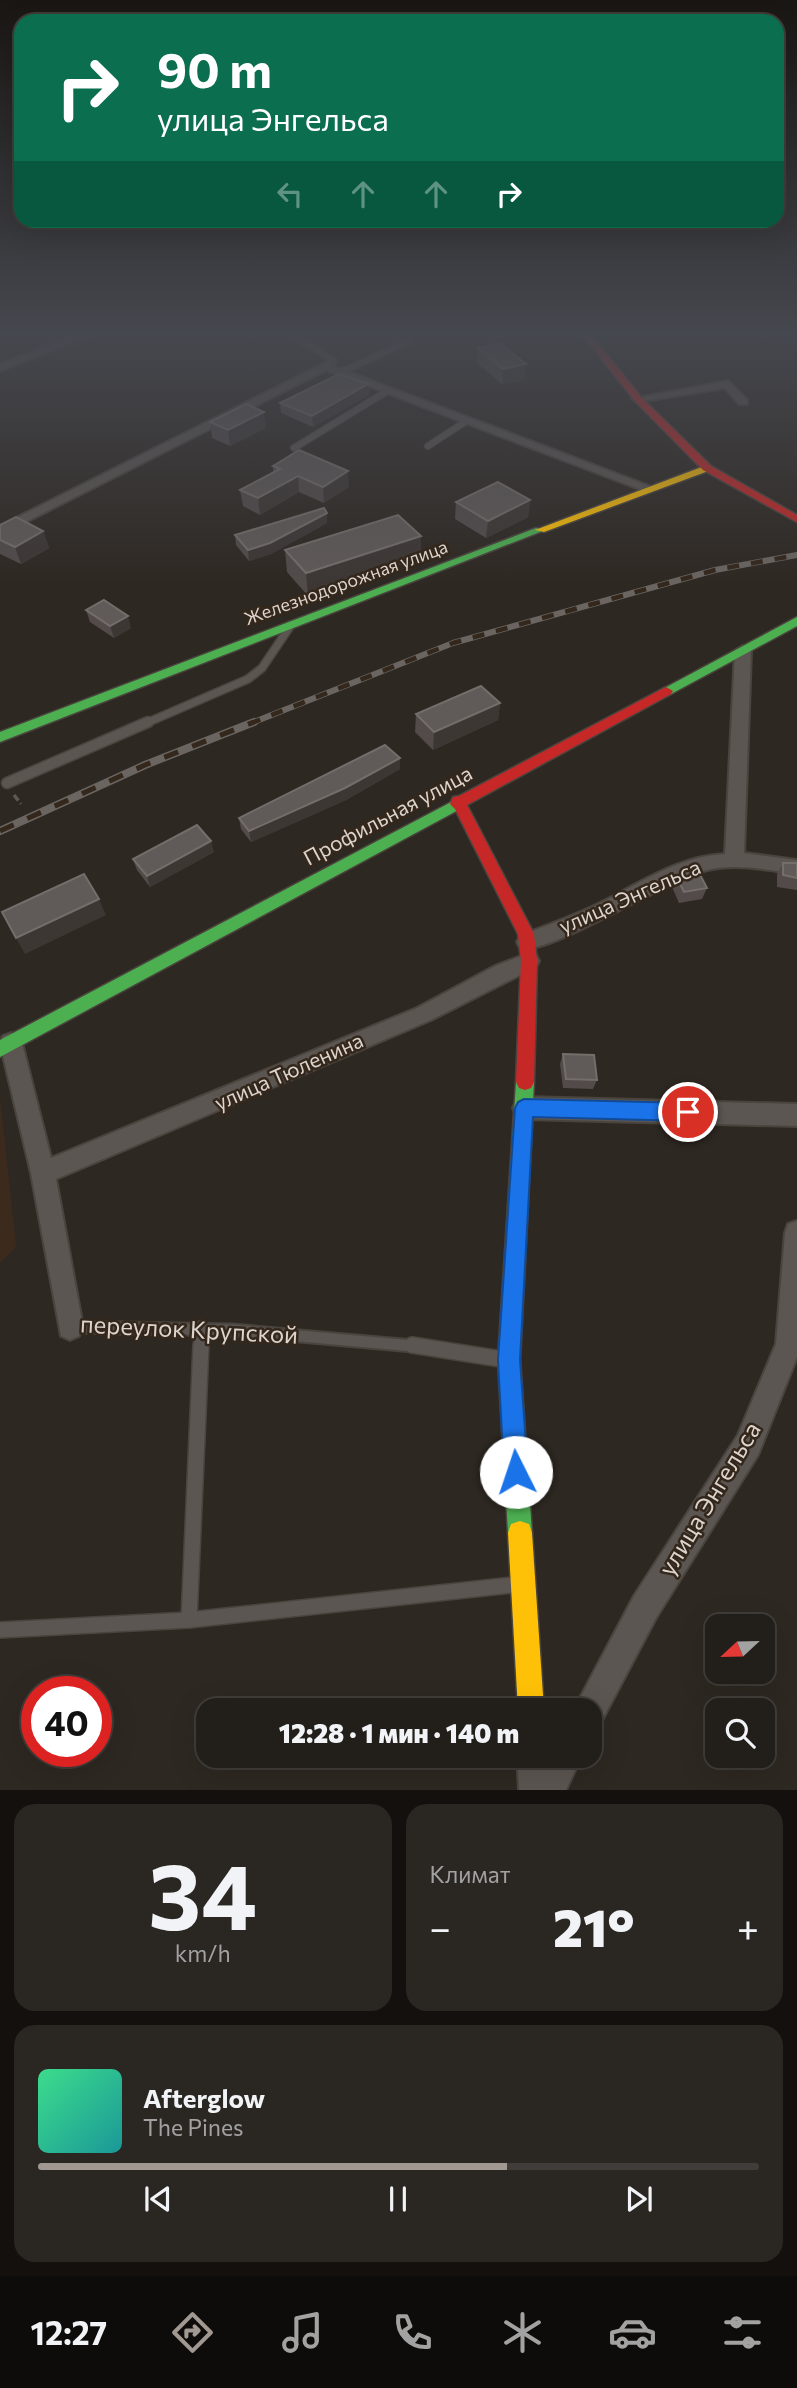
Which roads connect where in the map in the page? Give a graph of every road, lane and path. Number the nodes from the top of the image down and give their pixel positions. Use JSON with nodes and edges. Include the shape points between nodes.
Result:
{"nodes":[{"id":1,"x":220,"y":420,"type":"edge"},
{"id":2,"x":341,"y":420,"type":"edge"},
{"id":3,"x":468,"y":420,"type":"joint"},
{"id":4,"x":659,"y":420,"type":"edge"},
{"id":5,"x":428,"y":446,"type":"dead end"},
{"id":6,"x":294,"y":448,"type":"dead end"},
{"id":7,"x":707,"y":468,"type":"junction"},
{"id":8,"x":651,"y":489,"type":"junction"},
{"id":9,"x":796,"y":517,"type":"edge"},
{"id":10,"x":0,"y":531,"type":"edge"},
{"id":11,"x":797,"y":621,"type":"edge"},
{"id":12,"x":292,"y":622,"type":"junction"},
{"id":13,"x":743,"y":651,"type":"junction"},
{"id":14,"x":0,"y":737,"type":"edge"},
{"id":15,"x":7,"y":783,"type":"dead end"},
{"id":16,"x":15,"y":796,"type":"dead end"},
{"id":17,"x":458,"y":801,"type":"junction"},
{"id":18,"x":21,"y":804,"type":"dead end"},
{"id":19,"x":734,"y":859,"type":"junction"},
{"id":20,"x":797,"y":867,"type":"edge"},
{"id":21,"x":528,"y":951,"type":"junction"},
{"id":22,"x":6,"y":1046,"type":"edge"},
{"id":23,"x":524,"y":1108,"type":"junction"},
{"id":24,"x":797,"y":1115,"type":"edge"},
{"id":25,"x":43,"y":1173,"type":"junction"},
{"id":26,"x":797,"y":1233,"type":"edge"},
{"id":27,"x":70,"y":1327,"type":"joint"},
{"id":28,"x":202,"y":1327,"type":"junction"},
{"id":29,"x":509,"y":1360,"type":"junction"},
{"id":30,"x":523,"y":1584,"type":"junction"},
{"id":31,"x":189,"y":1619,"type":"junction"},
{"id":32,"x":0,"y":1630,"type":"edge"},
{"id":33,"x":530,"y":1698,"type":"edge"},
{"id":34,"x":597,"y":1698,"type":"edge"},
{"id":35,"x":535,"y":1768,"type":"edge"},
{"id":36,"x":559,"y":1768,"type":"edge"},
{"id":37,"x":536,"y":1790,"type":"edge"},
{"id":38,"x":547,"y":1790,"type":"edge"}],
"edges":[{"from":1,"to":10,"type":"street"},
{"from":2,"to":6,"type":"lane"},
{"from":3,"to":5,"type":"lane"},
{"from":3,"to":8,"type":"street"},
{"from":4,"to":7,"type":"street"},
{"from":7,"to":8,"type":"street","name":"Железнодорожная улица"},
{"from":7,"to":9,"type":"street"},
{"from":8,"to":12,"type":"street","name":"Железнодорожная улица"},
{"from":11,"to":13,"type":"street","name":"Профильная улица"},
{"from":12,"to":14,"type":"street","name":"Железнодорожная улица"},
{"from":12,"to":15,"type":"lane","via":[[262,668],[248,679]]},
{"from":13,"to":17,"type":"street","name":"Профильная улица"},
{"from":13,"to":19,"type":"street"},
{"from":16,"to":18,"type":"path"},
{"from":17,"to":21,"type":"street","via":[[512,902]]},
{"from":17,"to":22,"type":"street","name":"Профильная улица"},
{"from":19,"to":20,"type":"street","name":"улица Энгельса"},
{"from":19,"to":21,"type":"street","name":"улица Энгельса","via":[[661,879]]},
{"from":21,"to":23,"type":"street"},
{"from":21,"to":25,"type":"street","name":"улица Тюленина","via":[[509,968],[438,1008],[177,1121]]},
{"from":22,"to":25,"type":"street","name":"переулок Крупской"},
{"from":23,"to":24,"type":"street"},
{"from":23,"to":29,"type":"street"},
{"from":25,"to":27,"type":"street","name":"переулок Крупской"},
{"from":26,"to":34,"type":"street","name":"улица Энгельса","via":[[789,1344],[748,1445],[645,1607]]},
{"from":27,"to":28,"type":"lane","name":"переулок Крупской"},
{"from":28,"to":29,"type":"lane","name":"переулок Крупской","via":[[440,1348]]},
{"from":28,"to":31,"type":"lane"},
{"from":29,"to":30,"type":"street"},
{"from":30,"to":31,"type":"lane"},
{"from":30,"to":33,"type":"street"},
{"from":31,"to":32,"type":"lane"},
{"from":35,"to":37,"type":"street"},
{"from":36,"to":38,"type":"street"}]}
